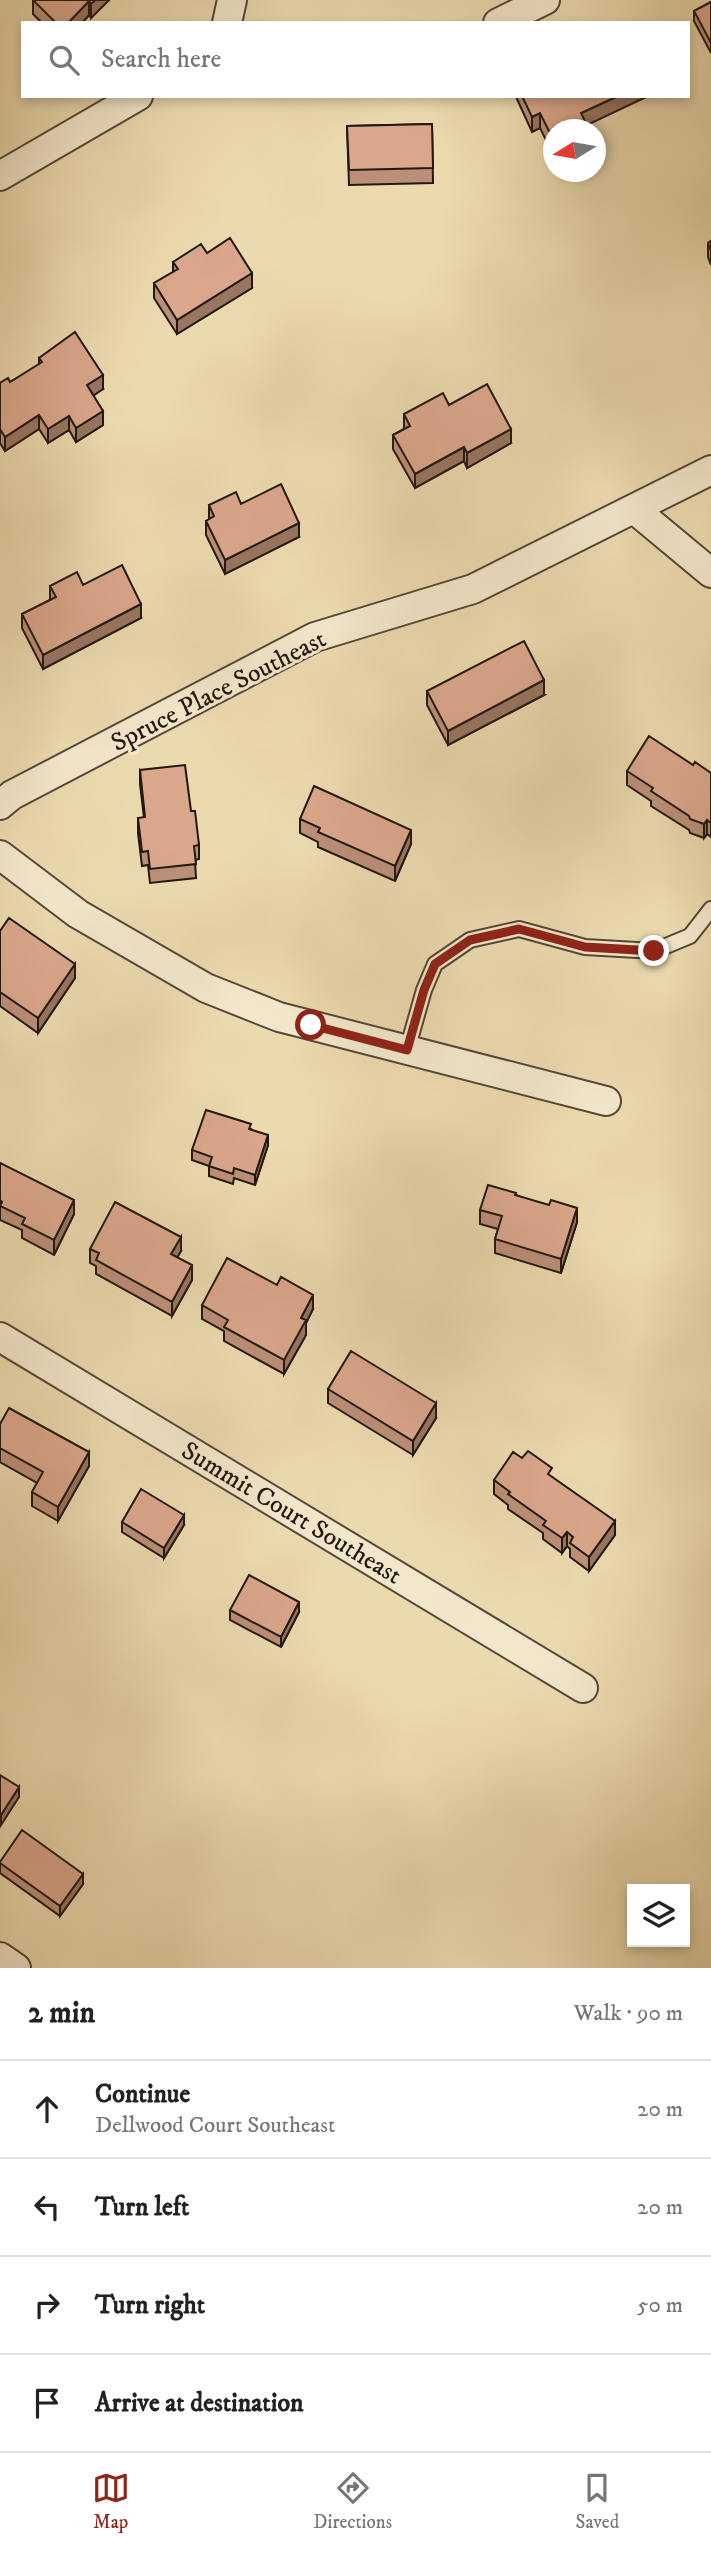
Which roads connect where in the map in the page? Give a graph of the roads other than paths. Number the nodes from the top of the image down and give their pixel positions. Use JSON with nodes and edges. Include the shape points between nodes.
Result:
{"nodes":[{"id":1,"x":233,"y":0,"type":"edge"},
{"id":2,"x":544,"y":0,"type":"edge"},
{"id":3,"x":228,"y":21,"type":"edge"},
{"id":4,"x":502,"y":21,"type":"edge"},
{"id":5,"x":135,"y":98,"type":"edge"},
{"id":6,"x":0,"y":176,"type":"edge"},
{"id":7,"x":711,"y":470,"type":"edge"},
{"id":8,"x":634,"y":509,"type":"junction"},
{"id":9,"x":711,"y":573,"type":"edge"},
{"id":10,"x":0,"y":805,"type":"edge"},
{"id":11,"x":0,"y":855,"type":"edge"},
{"id":12,"x":711,"y":909,"type":"edge"},
{"id":13,"x":407,"y":1050,"type":"junction"},
{"id":14,"x":606,"y":1101,"type":"dead end"},
{"id":15,"x":0,"y":1337,"type":"edge"},
{"id":16,"x":583,"y":1688,"type":"dead end"},
{"id":17,"x":0,"y":1957,"type":"edge"},
{"id":18,"x":16,"y":1968,"type":"edge"}],
"edges":[{"from":1,"to":3,"type":"street"},
{"from":2,"to":4,"type":"street"},
{"from":5,"to":6,"type":"street"},
{"from":7,"to":8,"type":"street","name":"Spruce Place Southeast"},
{"from":8,"to":9,"type":"street"},
{"from":8,"to":10,"type":"street","name":"Spruce Place Southeast","via":[[473,589],[314,637]]},
{"from":11,"to":13,"type":"street","via":[[78,914],[206,988],[279,1017]]},
{"from":12,"to":13,"type":"lane","via":[[690,936],[654,951],[585,947],[519,929],[470,940],[435,964]]},
{"from":13,"to":14,"type":"street"},
{"from":15,"to":16,"type":"street","name":"Summit Court Southeast"},
{"from":17,"to":18,"type":"street"}]}
